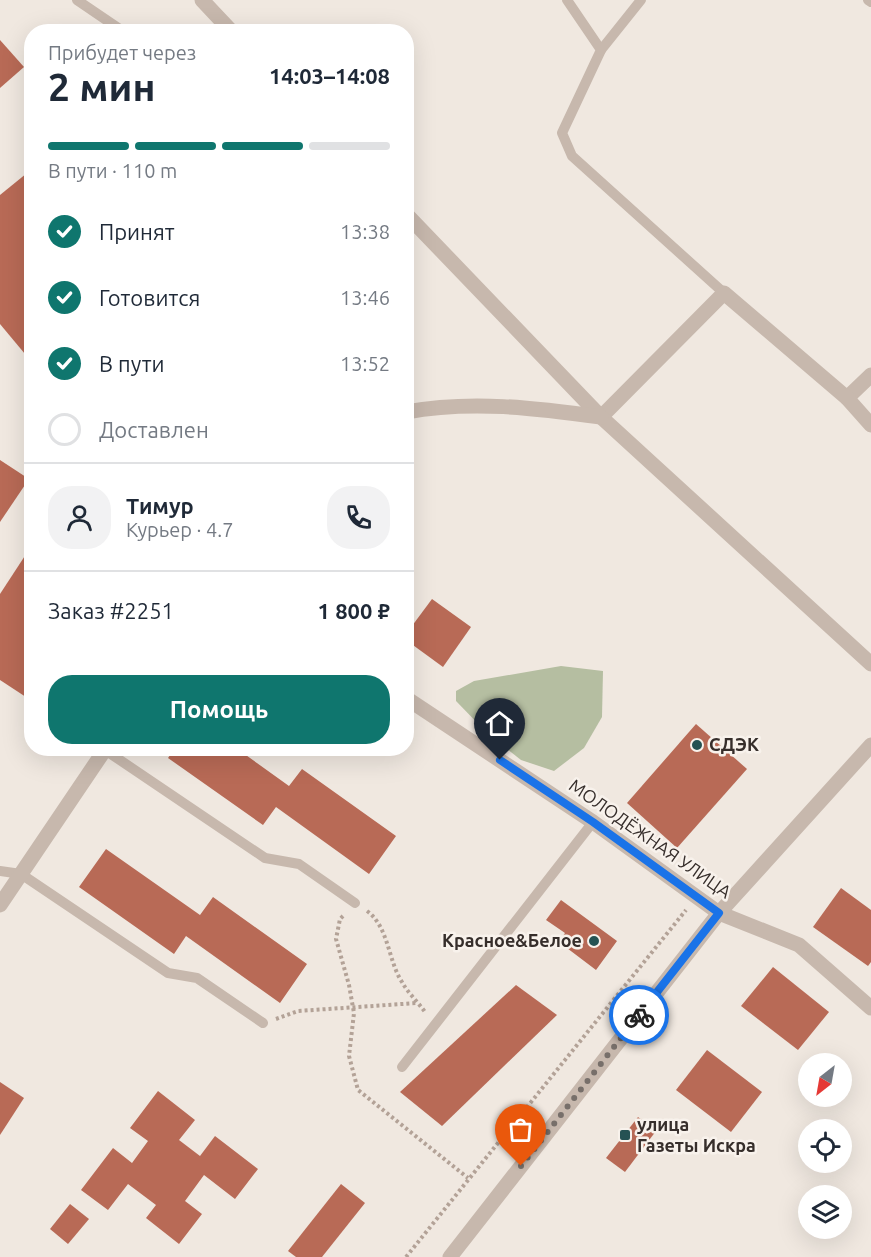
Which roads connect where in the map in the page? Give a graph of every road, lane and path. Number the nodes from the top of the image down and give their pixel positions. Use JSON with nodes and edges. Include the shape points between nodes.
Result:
{"nodes":[{"id":1,"x":77,"y":0,"type":"edge"},
{"id":2,"x":202,"y":0,"type":"edge"},
{"id":3,"x":567,"y":0,"type":"edge"},
{"id":4,"x":641,"y":0,"type":"edge"},
{"id":5,"x":112,"y":24,"type":"edge"},
{"id":6,"x":224,"y":24,"type":"edge"},
{"id":7,"x":601,"y":50,"type":"junction"},
{"id":8,"x":414,"y":222,"type":"edge"},
{"id":9,"x":723,"y":293,"type":"junction"},
{"id":10,"x":871,"y":375,"type":"edge"},
{"id":11,"x":847,"y":398,"type":"junction"},
{"id":12,"x":414,"y":411,"type":"edge"},
{"id":13,"x":601,"y":417,"type":"junction"},
{"id":14,"x":871,"y":425,"type":"edge"},
{"id":15,"x":871,"y":664,"type":"edge"},
{"id":16,"x":414,"y":703,"type":"edge"},
{"id":17,"x":871,"y":745,"type":"edge"},
{"id":18,"x":101,"y":756,"type":"edge"},
{"id":19,"x":116,"y":756,"type":"edge"},
{"id":20,"x":593,"y":822,"type":"junction"},
{"id":21,"x":0,"y":871,"type":"edge"},
{"id":22,"x":21,"y":874,"type":"junction"},
{"id":23,"x":696,"y":897,"type":"junction"},
{"id":24,"x":355,"y":903,"type":"junction"},
{"id":25,"x":0,"y":905,"type":"edge"},
{"id":26,"x":719,"y":913,"type":"junction"},
{"id":27,"x":418,"y":1003,"type":"junction"},
{"id":28,"x":353,"y":1006,"type":"junction"},
{"id":29,"x":871,"y":1008,"type":"edge"},
{"id":30,"x":263,"y":1023,"type":"joint"},
{"id":31,"x":435,"y":1024,"type":"junction"},
{"id":32,"x":402,"y":1067,"type":"dead end"},
{"id":33,"x":468,"y":1178,"type":"junction"},
{"id":34,"x":406,"y":1257,"type":"edge"},
{"id":35,"x":450,"y":1257,"type":"edge"}],
"edges":[{"from":1,"to":5,"type":"lane"},
{"from":2,"to":6,"type":"street"},
{"from":3,"to":7,"type":"lane"},
{"from":4,"to":7,"type":"lane"},
{"from":7,"to":9,"type":"lane","via":[[562,133],[572,156]]},
{"from":8,"to":13,"type":"street"},
{"from":9,"to":11,"type":"street"},
{"from":9,"to":13,"type":"street"},
{"from":10,"to":11,"type":"street"},
{"from":11,"to":14,"type":"street"},
{"from":12,"to":13,"type":"street","via":[[506,406]]},
{"from":13,"to":15,"type":"street"},
{"from":16,"to":20,"type":"street","name":"МОЛОДЁЖНАЯ УЛИЦА"},
{"from":17,"to":26,"type":"street"},
{"from":18,"to":22,"type":"street"},
{"from":19,"to":24,"type":"lane","via":[[265,858],[299,864]]},
{"from":20,"to":23,"type":"street","name":"МОЛОДЁЖНАЯ УЛИЦА"},
{"from":20,"to":31,"type":"lane"},
{"from":21,"to":22,"type":"lane"},
{"from":22,"to":25,"type":"street"},
{"from":22,"to":30,"type":"lane","via":[[168,973],[197,978]]},
{"from":23,"to":26,"type":"street","name":"МОЛОДЁЖНАЯ УЛИЦА"},
{"from":23,"to":33,"type":"path"},
{"from":24,"to":27,"type":"path","via":[[373,915],[401,982]]},
{"from":24,"to":28,"type":"path","via":[[340,919],[336,939]]},
{"from":26,"to":29,"type":"street","name":"МОЛОДЁЖНАЯ УЛИЦА","via":[[799,945]]},
{"from":26,"to":35,"type":"street"},
{"from":27,"to":28,"type":"path"},
{"from":27,"to":31,"type":"path"},
{"from":28,"to":30,"type":"path","via":[[298,1011]]},
{"from":28,"to":33,"type":"path","via":[[349,1056],[358,1090]]},
{"from":31,"to":32,"type":"lane"},
{"from":33,"to":34,"type":"path"}]}
